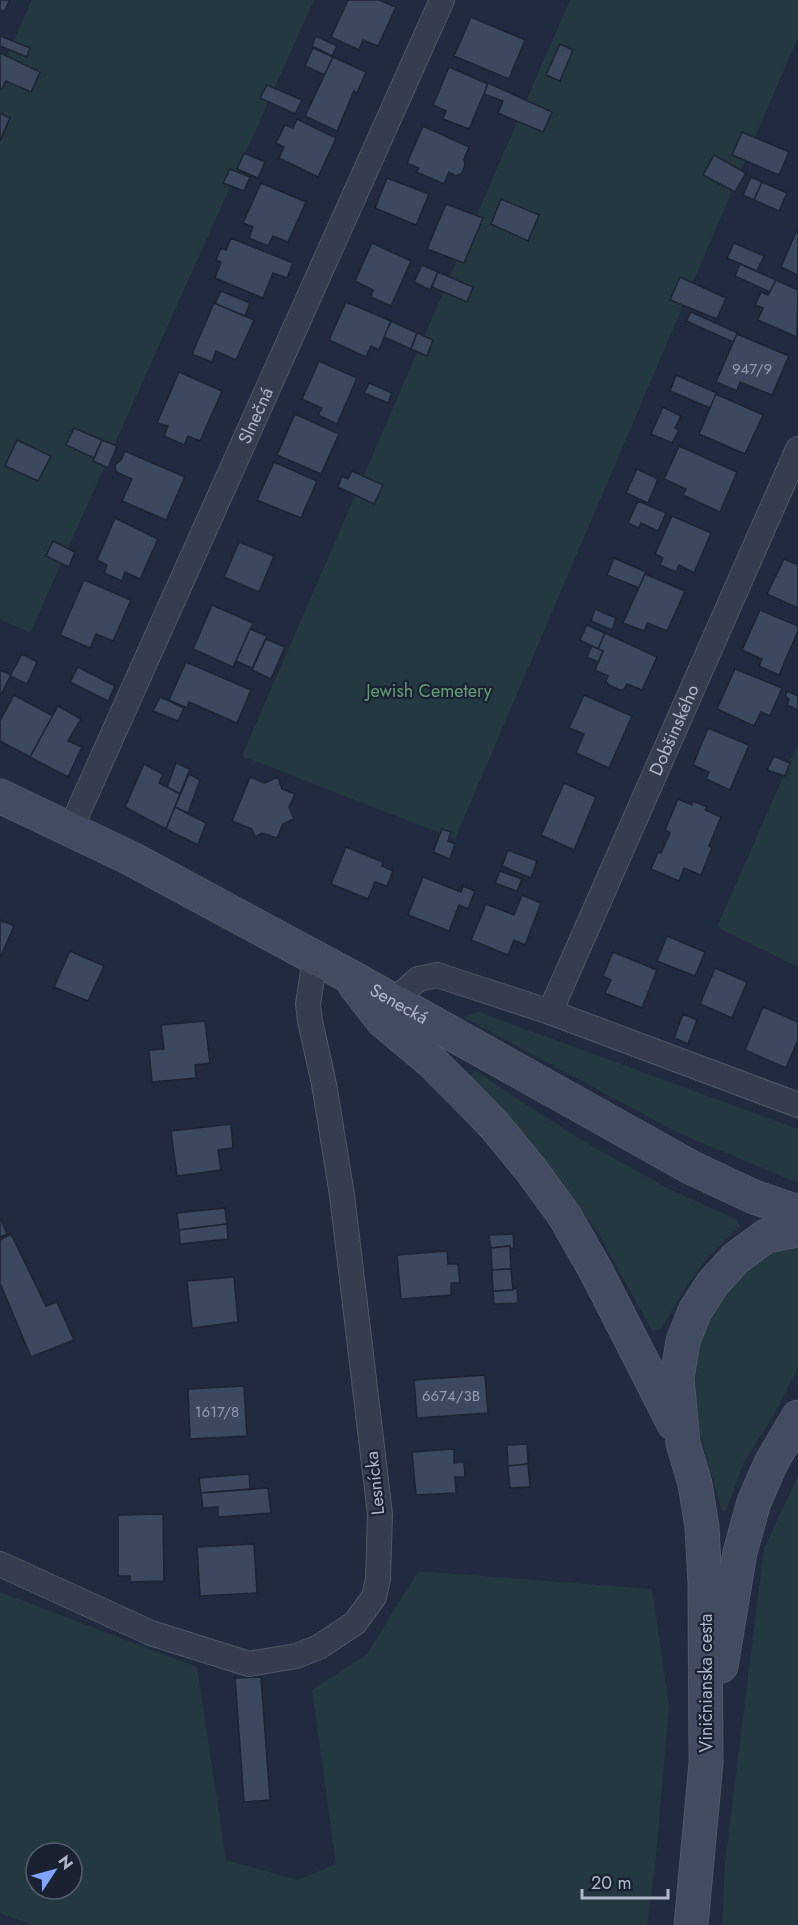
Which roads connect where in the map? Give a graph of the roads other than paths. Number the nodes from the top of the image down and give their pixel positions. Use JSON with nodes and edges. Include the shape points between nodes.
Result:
{"nodes":[{"id":1,"x":442,"y":0,"type":"edge"},
{"id":2,"x":798,"y":448,"type":"edge"},
{"id":3,"x":0,"y":796,"type":"edge"},
{"id":4,"x":70,"y":830,"type":"junction"},
{"id":5,"x":315,"y":958,"type":"junction"},
{"id":6,"x":349,"y":976,"type":"junction"},
{"id":7,"x":394,"y":1001,"type":"junction"},
{"id":8,"x":550,"y":1012,"type":"junction"},
{"id":9,"x":798,"y":1105,"type":"edge"},
{"id":10,"x":798,"y":1212,"type":"edge"},
{"id":11,"x":798,"y":1228,"type":"edge"},
{"id":12,"x":797,"y":1420,"type":"edge"},
{"id":13,"x":683,"y":1443,"type":"junction"},
{"id":14,"x":0,"y":1564,"type":"edge"},
{"id":15,"x":706,"y":1762,"type":"junction"},
{"id":16,"x":691,"y":1925,"type":"edge"}],
"edges":[{"from":1,"to":4,"type":"street","name":"Slnečná"},
{"from":2,"to":8,"type":"street","name":"Dobšinského"},
{"from":3,"to":4,"type":"main road","name":"Senecká"},
{"from":4,"to":5,"type":"main road","name":"Senecká","via":[[132,859]]},
{"from":5,"to":6,"type":"main road","name":"Senecká"},
{"from":5,"to":14,"type":"street","name":"Lesnícka","via":[[308,1004],[342,1195],[380,1514],[374,1597],[355,1623],[319,1647],[296,1656],[249,1664],[151,1633]]},
{"from":6,"to":7,"type":"main road","name":"Senecká"},
{"from":6,"to":13,"type":"main road","via":[[383,1022],[431,1061],[495,1126],[564,1215]]},
{"from":7,"to":8,"type":"street","via":[[418,979],[436,975]]},
{"from":7,"to":10,"type":"main road","name":"Senecká","via":[[692,1168],[754,1197]]},
{"from":8,"to":9,"type":"street"},
{"from":11,"to":13,"type":"main road","via":[[766,1236],[736,1258],[695,1311],[683,1341],[677,1378]]},
{"from":12,"to":15,"type":"main road","via":[[771,1463],[754,1502],[740,1551]]},
{"from":13,"to":15,"type":"main road","name":"Viničnianska cesta","via":[[702,1527]]},
{"from":15,"to":16,"type":"main road","name":"Viničnianska cesta"}]}
